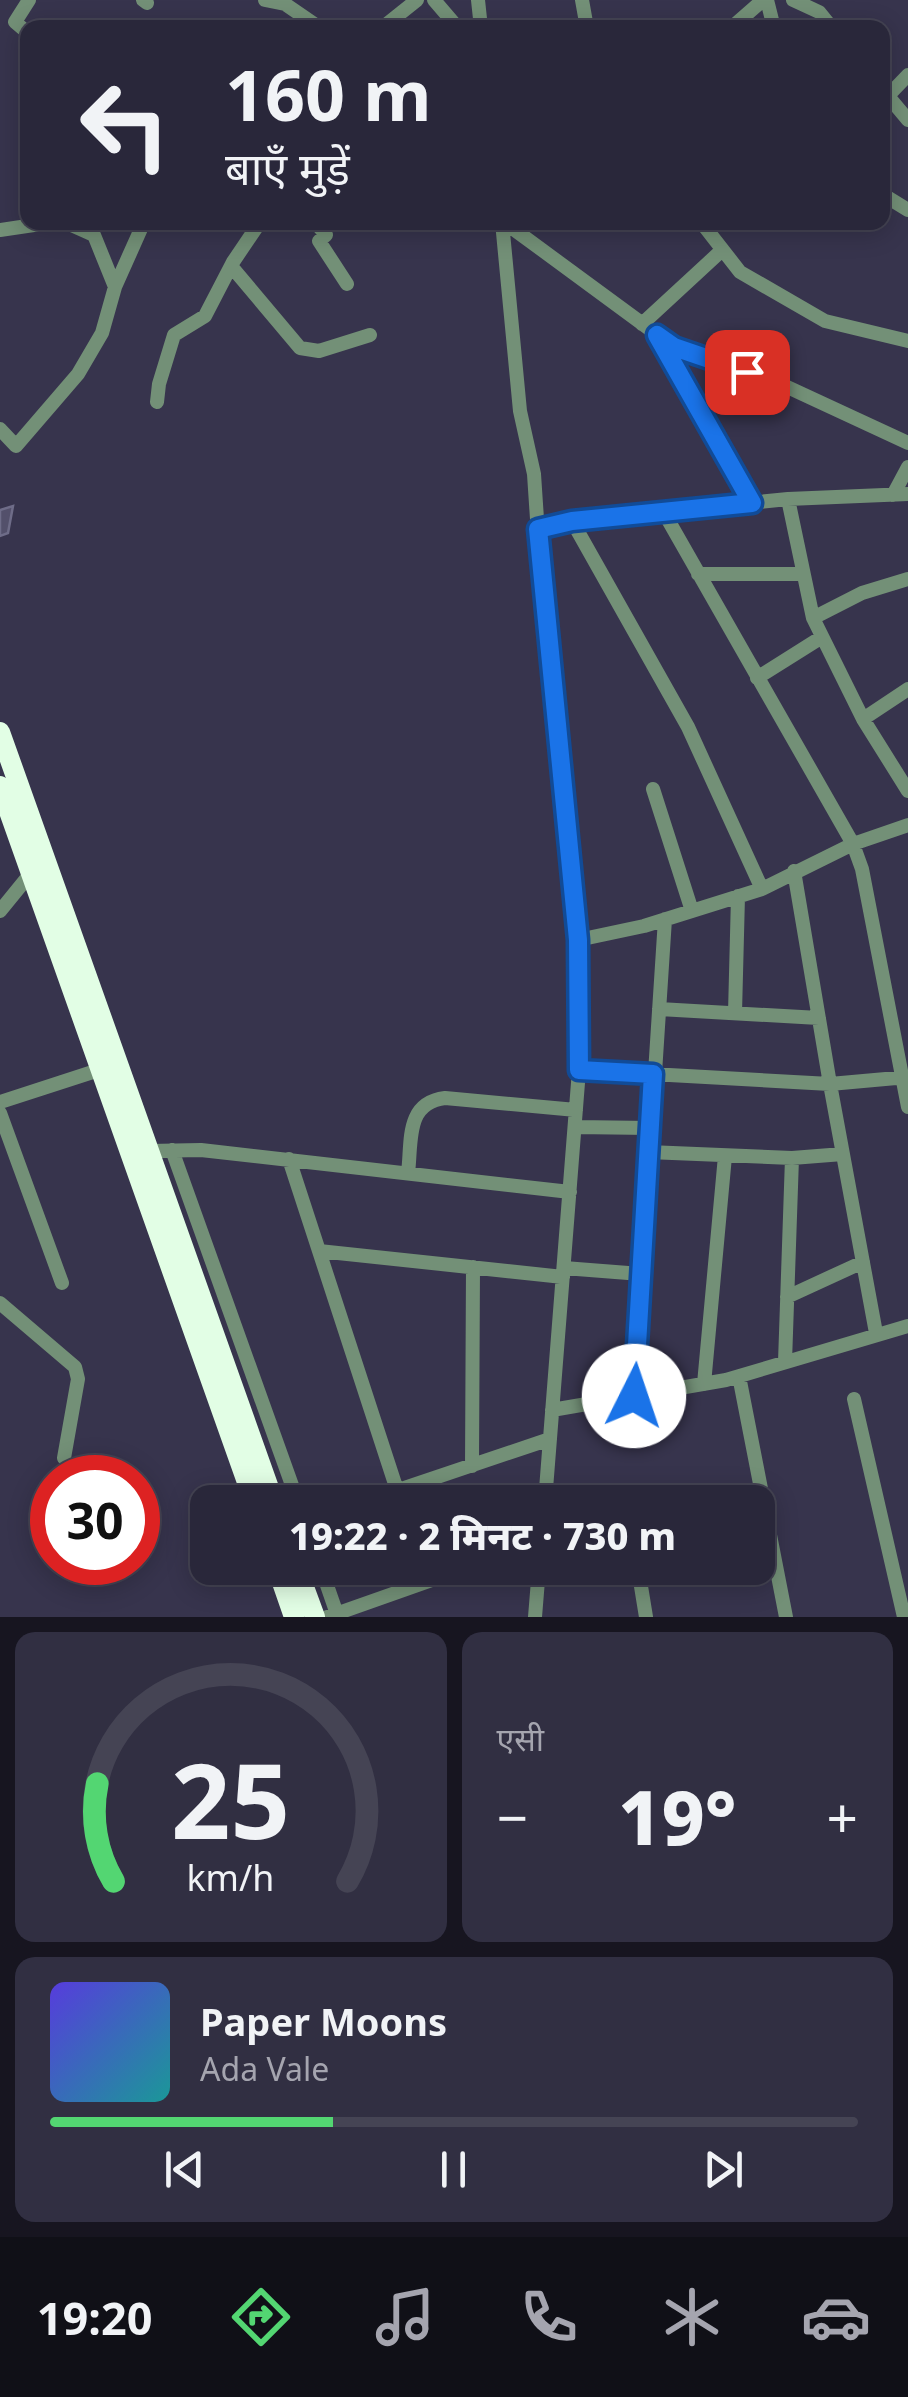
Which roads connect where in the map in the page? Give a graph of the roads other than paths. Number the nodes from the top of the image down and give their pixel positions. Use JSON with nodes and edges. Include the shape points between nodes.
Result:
{"nodes":[{"id":1,"x":29,"y":0,"type":"edge"},
{"id":2,"x":265,"y":0,"type":"edge"},
{"id":3,"x":417,"y":0,"type":"edge"},
{"id":4,"x":434,"y":0,"type":"edge"},
{"id":5,"x":765,"y":0,"type":"edge"},
{"id":6,"x":793,"y":0,"type":"edge"},
{"id":7,"x":308,"y":20,"type":"edge"},
{"id":8,"x":392,"y":20,"type":"edge"},
{"id":9,"x":451,"y":20,"type":"edge"},
{"id":10,"x":741,"y":20,"type":"edge"},
{"id":11,"x":826,"y":20,"type":"edge"},
{"id":12,"x":20,"y":26,"type":"edge"},
{"id":13,"x":890,"y":102,"type":"edge"},
{"id":14,"x":908,"y":120,"type":"edge"},
{"id":15,"x":82,"y":230,"type":"edge"},
{"id":16,"x":140,"y":230,"type":"edge"},
{"id":17,"x":255,"y":230,"type":"edge"},
{"id":18,"x":322,"y":230,"type":"edge"},
{"id":19,"x":504,"y":230,"type":"edge"},
{"id":20,"x":514,"y":230,"type":"edge"},
{"id":21,"x":706,"y":230,"type":"edge"},
{"id":22,"x":721,"y":251,"type":"junction"},
{"id":23,"x":231,"y":266,"type":"junction"},
{"id":24,"x":347,"y":284,"type":"dead end"},
{"id":25,"x":114,"y":287,"type":"junction"},
{"id":26,"x":642,"y":324,"type":"junction"},
{"id":27,"x":370,"y":335,"type":"dead end"},
{"id":28,"x":657,"y":335,"type":"junction"},
{"id":29,"x":908,"y":342,"type":"edge"},
{"id":30,"x":157,"y":402,"type":"dead end"},
{"id":31,"x":0,"y":429,"type":"edge"},
{"id":32,"x":908,"y":443,"type":"edge"},
{"id":33,"x":908,"y":467,"type":"edge"},
{"id":34,"x":901,"y":495,"type":"edge"},
{"id":35,"x":788,"y":500,"type":"junction"},
{"id":36,"x":752,"y":503,"type":"junction"},
{"id":37,"x":662,"y":511,"type":"junction"},
{"id":38,"x":572,"y":521,"type":"junction"},
{"id":39,"x":538,"y":529,"type":"junction"},
{"id":40,"x":698,"y":574,"type":"junction"},
{"id":41,"x":802,"y":574,"type":"junction"},
{"id":42,"x":908,"y":579,"type":"edge"},
{"id":43,"x":813,"y":618,"type":"junction"},
{"id":44,"x":822,"y":636,"type":"junction"},
{"id":45,"x":757,"y":678,"type":"junction"},
{"id":46,"x":908,"y":689,"type":"edge"},
{"id":47,"x":863,"y":719,"type":"junction"},
{"id":48,"x":0,"y":732,"type":"edge"},
{"id":49,"x":906,"y":783,"type":"edge"},
{"id":50,"x":0,"y":786,"type":"edge"},
{"id":51,"x":652,"y":789,"type":"dead end"},
{"id":52,"x":908,"y":825,"type":"edge"},
{"id":53,"x":853,"y":844,"type":"junction"},
{"id":54,"x":794,"y":871,"type":"junction"},
{"id":55,"x":31,"y":873,"type":"junction"},
{"id":56,"x":762,"y":889,"type":"junction"},
{"id":57,"x":738,"y":896,"type":"junction"},
{"id":58,"x":0,"y":911,"type":"edge"},
{"id":59,"x":692,"y":911,"type":"junction"},
{"id":60,"x":666,"y":919,"type":"junction"},
{"id":61,"x":578,"y":940,"type":"junction"},
{"id":62,"x":659,"y":1009,"type":"junction"},
{"id":63,"x":735,"y":1013,"type":"junction"},
{"id":64,"x":818,"y":1018,"type":"junction"},
{"id":65,"x":102,"y":1069,"type":"junction"},
{"id":66,"x":579,"y":1070,"type":"junction"},
{"id":67,"x":653,"y":1074,"type":"junction"},
{"id":68,"x":906,"y":1077,"type":"edge"},
{"id":69,"x":830,"y":1084,"type":"junction"},
{"id":70,"x":0,"y":1102,"type":"edge"},
{"id":71,"x":908,"y":1107,"type":"edge"},
{"id":72,"x":576,"y":1110,"type":"junction"},
{"id":73,"x":0,"y":1113,"type":"edge"},
{"id":74,"x":575,"y":1128,"type":"junction"},
{"id":75,"x":650,"y":1128,"type":"junction"},
{"id":76,"x":172,"y":1150,"type":"junction"},
{"id":77,"x":148,"y":1151,"type":"junction"},
{"id":78,"x":648,"y":1152,"type":"junction"},
{"id":79,"x":843,"y":1154,"type":"junction"},
{"id":80,"x":724,"y":1156,"type":"junction"},
{"id":81,"x":792,"y":1158,"type":"junction"},
{"id":82,"x":288,"y":1159,"type":"junction"},
{"id":83,"x":408,"y":1174,"type":"junction"},
{"id":84,"x":570,"y":1192,"type":"junction"},
{"id":85,"x":319,"y":1251,"type":"junction"},
{"id":86,"x":863,"y":1262,"type":"junction"},
{"id":87,"x":473,"y":1268,"type":"junction"},
{"id":88,"x":563,"y":1272,"type":"junction"},
{"id":89,"x":641,"y":1274,"type":"junction"},
{"id":90,"x":62,"y":1283,"type":"dead end"},
{"id":91,"x":787,"y":1298,"type":"junction"},
{"id":92,"x":0,"y":1304,"type":"edge"},
{"id":93,"x":908,"y":1326,"type":"edge"},
{"id":94,"x":876,"y":1333,"type":"junction"},
{"id":95,"x":785,"y":1362,"type":"junction"},
{"id":96,"x":739,"y":1376,"type":"junction"},
{"id":97,"x":704,"y":1384,"type":"junction"},
{"id":98,"x":634,"y":1396,"type":"junction"},
{"id":99,"x":854,"y":1398,"type":"dead end"},
{"id":100,"x":552,"y":1410,"type":"junction"},
{"id":101,"x":550,"y":1439,"type":"junction"},
{"id":102,"x":65,"y":1455,"type":"edge"},
{"id":103,"x":472,"y":1466,"type":"junction"},
{"id":104,"x":248,"y":1485,"type":"edge"},
{"id":105,"x":268,"y":1485,"type":"edge"},
{"id":106,"x":292,"y":1485,"type":"edge"},
{"id":107,"x":396,"y":1485,"type":"edge"},
{"id":108,"x":413,"y":1485,"type":"edge"},
{"id":109,"x":546,"y":1485,"type":"edge"},
{"id":110,"x":283,"y":1585,"type":"edge"},
{"id":111,"x":304,"y":1585,"type":"edge"},
{"id":112,"x":326,"y":1585,"type":"edge"},
{"id":113,"x":419,"y":1585,"type":"edge"},
{"id":114,"x":538,"y":1585,"type":"edge"},
{"id":115,"x":641,"y":1585,"type":"edge"},
{"id":116,"x":334,"y":1616,"type":"edge"},
{"id":117,"x":294,"y":1617,"type":"edge"},
{"id":118,"x":315,"y":1617,"type":"edge"},
{"id":119,"x":535,"y":1617,"type":"edge"},
{"id":120,"x":646,"y":1617,"type":"edge"},
{"id":121,"x":786,"y":1617,"type":"edge"},
{"id":122,"x":904,"y":1617,"type":"edge"}],
"edges":[{"from":1,"to":12,"type":"street","via":[[15,22]]},
{"from":2,"to":7,"type":"street"},
{"from":3,"to":8,"type":"street"},
{"from":4,"to":9,"type":"street"},
{"from":5,"to":10,"type":"street"},
{"from":6,"to":11,"type":"street"},
{"from":13,"to":14,"type":"street"},
{"from":15,"to":25,"type":"street","via":[[94,236]]},
{"from":16,"to":25,"type":"street"},
{"from":17,"to":23,"type":"street"},
{"from":18,"to":24,"type":"street","via":[[326,235],[319,242]]},
{"from":19,"to":39,"type":"street"},
{"from":20,"to":26,"type":"street"},
{"from":21,"to":22,"type":"street"},
{"from":22,"to":26,"type":"street"},
{"from":22,"to":29,"type":"street","via":[[740,272],[826,322]]},
{"from":23,"to":27,"type":"street","via":[[300,348],[319,351]]},
{"from":23,"to":30,"type":"street","via":[[206,316],[174,334]]},
{"from":25,"to":31,"type":"street","via":[[102,334],[78,374],[16,446]]},
{"from":26,"to":28,"type":"street"},
{"from":28,"to":32,"type":"street"},
{"from":28,"to":36,"type":"street"},
{"from":33,"to":34,"type":"street"},
{"from":34,"to":35,"type":"street"},
{"from":35,"to":36,"type":"street"},
{"from":35,"to":41,"type":"street"},
{"from":36,"to":37,"type":"street"},
{"from":37,"to":38,"type":"street"},
{"from":37,"to":40,"type":"street"},
{"from":38,"to":39,"type":"street"},
{"from":38,"to":56,"type":"street","via":[[688,727]]},
{"from":39,"to":61,"type":"street"},
{"from":40,"to":41,"type":"street"},
{"from":40,"to":45,"type":"street"},
{"from":41,"to":43,"type":"street"},
{"from":42,"to":43,"type":"street"},
{"from":43,"to":44,"type":"street"},
{"from":44,"to":45,"type":"street"},
{"from":44,"to":47,"type":"street"},
{"from":45,"to":53,"type":"street"},
{"from":46,"to":47,"type":"street"},
{"from":47,"to":49,"type":"street"},
{"from":48,"to":77,"type":"highway"},
{"from":50,"to":55,"type":"highway"},
{"from":51,"to":59,"type":"street"},
{"from":52,"to":53,"type":"street"},
{"from":53,"to":54,"type":"street"},
{"from":53,"to":68,"type":"street"},
{"from":54,"to":56,"type":"street"},
{"from":54,"to":64,"type":"street"},
{"from":55,"to":58,"type":"street"},
{"from":55,"to":65,"type":"highway"},
{"from":56,"to":57,"type":"street"},
{"from":57,"to":59,"type":"street"},
{"from":57,"to":63,"type":"street"},
{"from":59,"to":60,"type":"street"},
{"from":60,"to":61,"type":"street"},
{"from":60,"to":62,"type":"street"},
{"from":61,"to":66,"type":"street"},
{"from":62,"to":63,"type":"street"},
{"from":62,"to":67,"type":"street"},
{"from":63,"to":64,"type":"street"},
{"from":64,"to":69,"type":"street"},
{"from":65,"to":70,"type":"street"},
{"from":65,"to":104,"type":"highway"},
{"from":66,"to":67,"type":"street"},
{"from":66,"to":72,"type":"street"},
{"from":67,"to":69,"type":"street"},
{"from":67,"to":75,"type":"street"},
{"from":68,"to":69,"type":"street"},
{"from":68,"to":71,"type":"street"},
{"from":69,"to":79,"type":"street"},
{"from":72,"to":74,"type":"street"},
{"from":72,"to":83,"type":"street","via":[[445,1098],[426,1102],[416,1112]]},
{"from":73,"to":90,"type":"street"},
{"from":74,"to":75,"type":"street"},
{"from":74,"to":84,"type":"street"},
{"from":75,"to":78,"type":"street"},
{"from":76,"to":77,"type":"street"},
{"from":76,"to":82,"type":"street"},
{"from":76,"to":106,"type":"street"},
{"from":77,"to":105,"type":"highway"},
{"from":78,"to":80,"type":"street"},
{"from":78,"to":89,"type":"street"},
{"from":79,"to":81,"type":"street"},
{"from":79,"to":86,"type":"street"},
{"from":80,"to":81,"type":"street"},
{"from":80,"to":97,"type":"street"},
{"from":81,"to":91,"type":"street"},
{"from":82,"to":83,"type":"street"},
{"from":82,"to":85,"type":"street"},
{"from":83,"to":84,"type":"street"},
{"from":84,"to":88,"type":"street"},
{"from":85,"to":87,"type":"street"},
{"from":85,"to":107,"type":"street"},
{"from":86,"to":91,"type":"street"},
{"from":86,"to":94,"type":"street"},
{"from":87,"to":88,"type":"street"},
{"from":87,"to":103,"type":"street"},
{"from":88,"to":89,"type":"street"},
{"from":88,"to":100,"type":"street"},
{"from":89,"to":98,"type":"street"},
{"from":91,"to":95,"type":"street"},
{"from":92,"to":102,"type":"street","via":[[75,1367]]},
{"from":93,"to":94,"type":"street"},
{"from":94,"to":95,"type":"street"},
{"from":95,"to":96,"type":"street"},
{"from":96,"to":97,"type":"street"},
{"from":96,"to":121,"type":"street"},
{"from":97,"to":98,"type":"street"},
{"from":98,"to":100,"type":"street"},
{"from":99,"to":122,"type":"street"},
{"from":100,"to":101,"type":"street"},
{"from":101,"to":103,"type":"street"},
{"from":101,"to":109,"type":"street"},
{"from":103,"to":108,"type":"street"},
{"from":110,"to":117,"type":"highway"},
{"from":111,"to":118,"type":"highway"},
{"from":112,"to":116,"type":"street"},
{"from":113,"to":116,"type":"street"},
{"from":114,"to":119,"type":"street"},
{"from":115,"to":120,"type":"street"}]}
